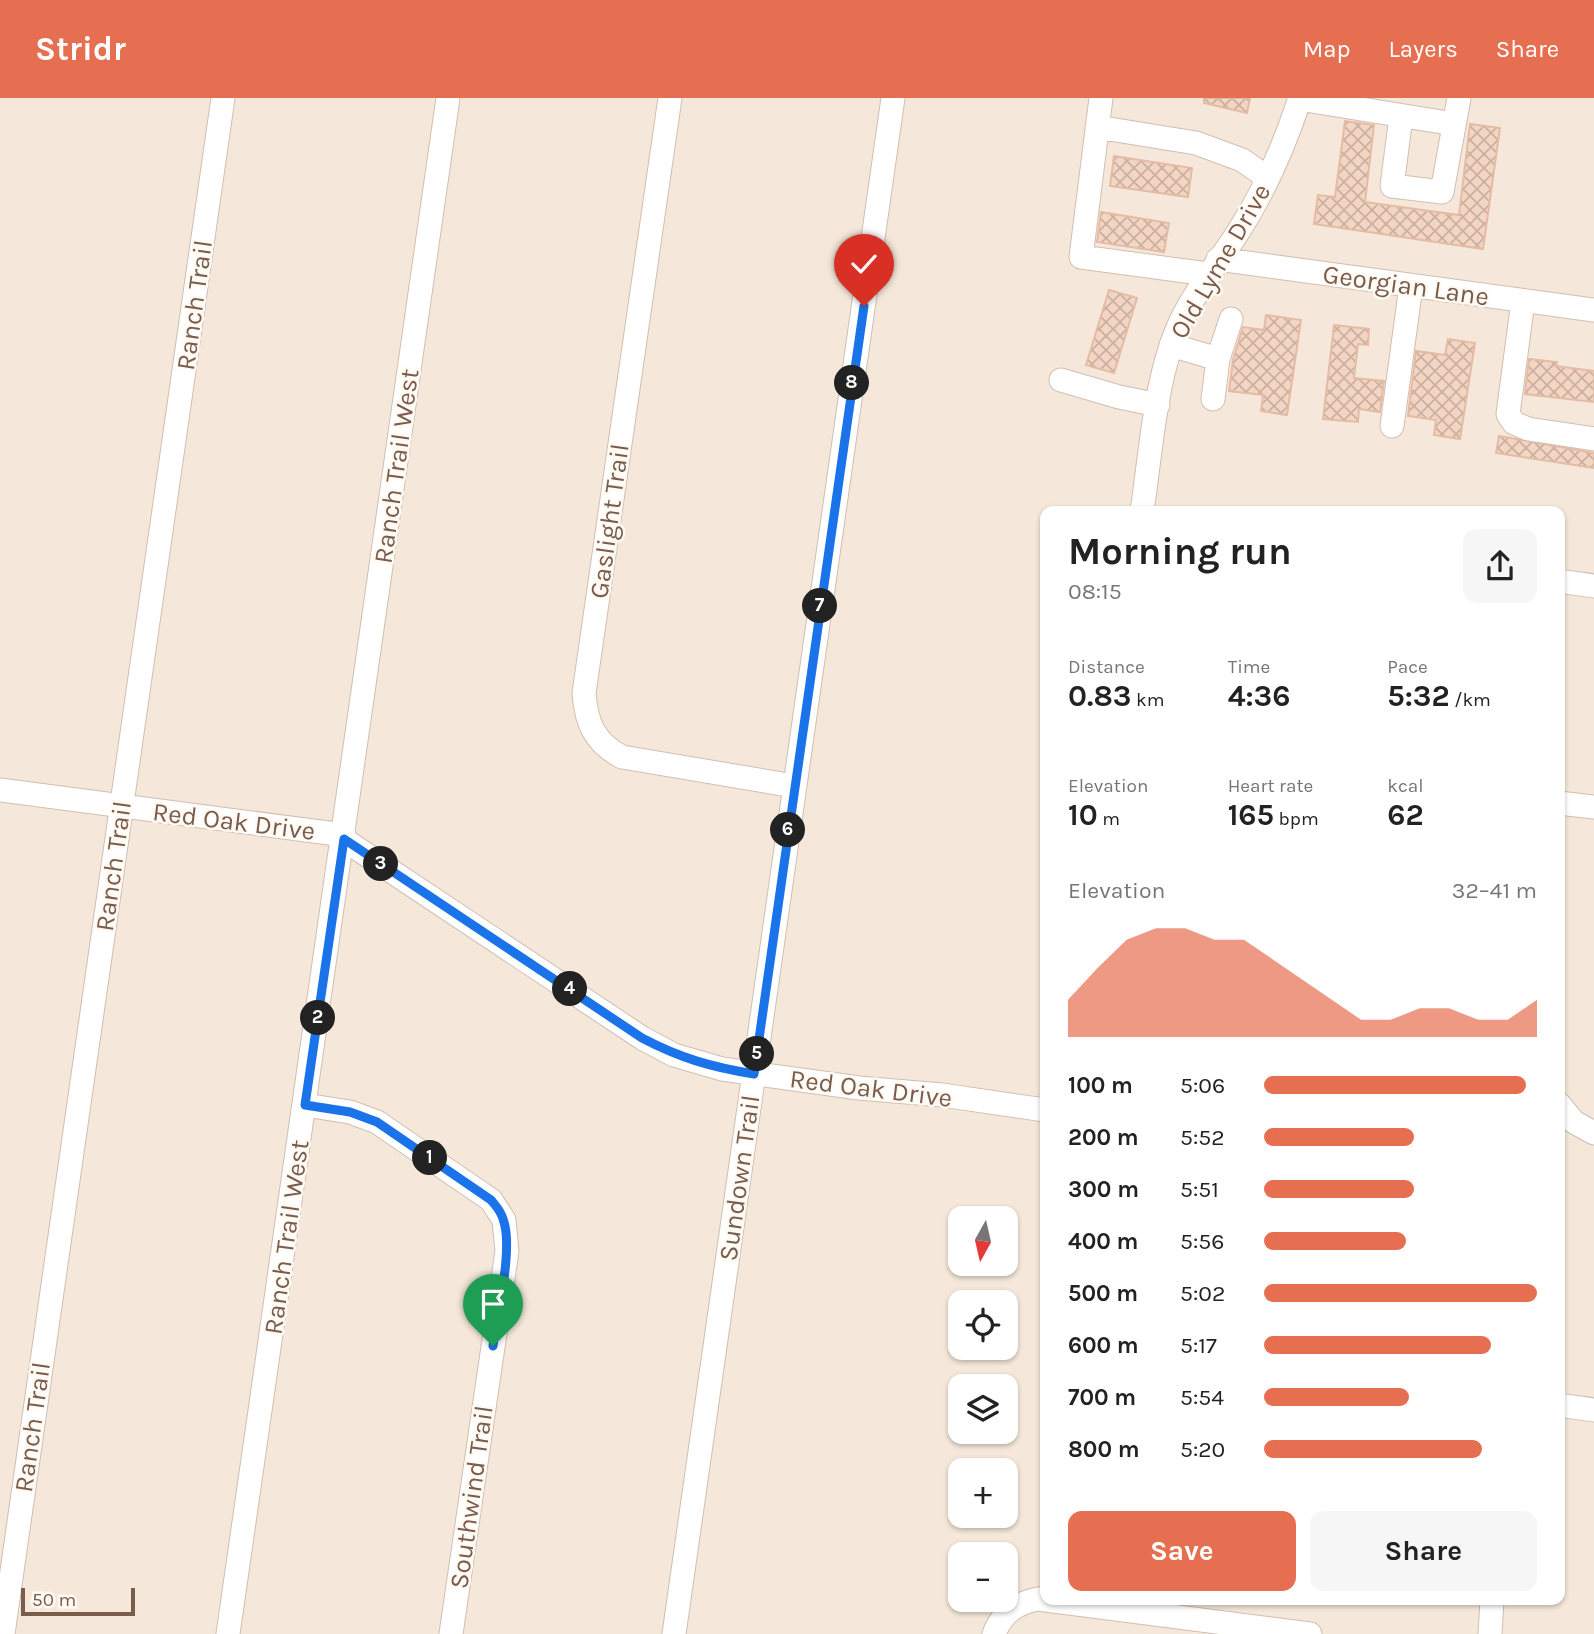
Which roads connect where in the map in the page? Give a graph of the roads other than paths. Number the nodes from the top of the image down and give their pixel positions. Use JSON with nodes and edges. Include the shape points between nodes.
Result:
{"nodes":[{"id":1,"x":223,"y":98,"type":"edge"},
{"id":2,"x":448,"y":98,"type":"edge"},
{"id":3,"x":670,"y":98,"type":"edge"},
{"id":4,"x":893,"y":98,"type":"edge"},
{"id":5,"x":1101,"y":98,"type":"edge"},
{"id":6,"x":1299,"y":98,"type":"edge"},
{"id":7,"x":1459,"y":98,"type":"edge"},
{"id":8,"x":1401,"y":117,"type":"junction"},
{"id":9,"x":1454,"y":124,"type":"junction"},
{"id":10,"x":1097,"y":127,"type":"junction"},
{"id":11,"x":1268,"y":178,"type":"junction"},
{"id":12,"x":1213,"y":267,"type":"junction"},
{"id":13,"x":1411,"y":286,"type":"junction"},
{"id":14,"x":1523,"y":301,"type":"junction"},
{"id":15,"x":1594,"y":310,"type":"edge"},
{"id":16,"x":1231,"y":318,"type":"dead end"},
{"id":17,"x":1171,"y":345,"type":"junction"},
{"id":18,"x":1218,"y":359,"type":"junction"},
{"id":19,"x":1061,"y":380,"type":"dead end"},
{"id":20,"x":1213,"y":399,"type":"dead end"},
{"id":21,"x":1158,"y":405,"type":"junction"},
{"id":22,"x":1392,"y":425,"type":"dead end"},
{"id":23,"x":1594,"y":439,"type":"edge"},
{"id":24,"x":1143,"y":506,"type":"edge"},
{"id":25,"x":1565,"y":582,"type":"edge"},
{"id":26,"x":1594,"y":586,"type":"edge"},
{"id":27,"x":794,"y":786,"type":"junction"},
{"id":28,"x":0,"y":790,"type":"edge"},
{"id":29,"x":1565,"y":804,"type":"edge"},
{"id":30,"x":121,"y":806,"type":"junction"},
{"id":31,"x":1594,"y":807,"type":"edge"},
{"id":32,"x":344,"y":837,"type":"junction"},
{"id":33,"x":754,"y":1074,"type":"junction"},
{"id":34,"x":305,"y":1105,"type":"junction"},
{"id":35,"x":1040,"y":1109,"type":"edge"},
{"id":36,"x":1565,"y":1111,"type":"edge"},
{"id":37,"x":1594,"y":1133,"type":"edge"},
{"id":38,"x":1565,"y":1406,"type":"edge"},
{"id":39,"x":1594,"y":1410,"type":"edge"},
{"id":40,"x":1040,"y":1599,"type":"edge"},
{"id":41,"x":1079,"y":1605,"type":"edge"},
{"id":42,"x":1492,"y":1605,"type":"edge"},
{"id":43,"x":1241,"y":1629,"type":"edge"},
{"id":44,"x":3,"y":1634,"type":"edge"},
{"id":45,"x":228,"y":1634,"type":"edge"},
{"id":46,"x":451,"y":1634,"type":"edge"},
{"id":47,"x":674,"y":1634,"type":"edge"},
{"id":48,"x":994,"y":1634,"type":"edge"},
{"id":49,"x":1310,"y":1634,"type":"edge"},
{"id":50,"x":1490,"y":1634,"type":"edge"}],
"edges":[{"from":1,"to":30,"type":"street","name":"Ranch Trail"},
{"from":2,"to":32,"type":"street","name":"Ranch Trail West"},
{"from":3,"to":27,"type":"street","name":"Gaslight Trail","via":[[585,710],[597,740],[622,757]]},
{"from":4,"to":27,"type":"street","name":"Sundown Trail"},
{"from":5,"to":10,"type":"street"},
{"from":6,"to":8,"type":"street"},
{"from":6,"to":11,"type":"street","name":"Old Lyme Drive"},
{"from":7,"to":9,"type":"street"},
{"from":8,"to":9,"type":"street"},
{"from":8,"to":9,"type":"street","via":[[1392,186],[1442,192]]},
{"from":10,"to":11,"type":"street","via":[[1196,143],[1242,160]]},
{"from":10,"to":12,"type":"street","name":"Georgian Lane","via":[[1081,257]]},
{"from":11,"to":12,"type":"street","name":"Old Lyme Drive"},
{"from":12,"to":13,"type":"street","name":"Georgian Lane"},
{"from":12,"to":17,"type":"street","name":"Old Lyme Drive"},
{"from":13,"to":14,"type":"street","name":"Georgian Lane"},
{"from":13,"to":22,"type":"street"},
{"from":14,"to":15,"type":"street","name":"Georgian Lane"},
{"from":14,"to":23,"type":"street","via":[[1508,414],[1514,423],[1528,429]]},
{"from":16,"to":18,"type":"street"},
{"from":17,"to":18,"type":"street"},
{"from":17,"to":21,"type":"street","name":"Old Lyme Drive"},
{"from":18,"to":20,"type":"street"},
{"from":19,"to":21,"type":"street"},
{"from":21,"to":24,"type":"street","name":"Old Lyme Drive"},
{"from":25,"to":26,"type":"street"},
{"from":27,"to":33,"type":"street","name":"Sundown Trail"},
{"from":28,"to":30,"type":"street","name":"Red Oak Drive"},
{"from":29,"to":31,"type":"street"},
{"from":30,"to":32,"type":"street","name":"Red Oak Drive"},
{"from":30,"to":44,"type":"street","name":"Ranch Trail"},
{"from":32,"to":33,"type":"street","name":"Red Oak Drive","via":[[642,1038],[696,1063]]},
{"from":32,"to":34,"type":"street","name":"Ranch Trail West"},
{"from":33,"to":35,"type":"street","name":"Red Oak Drive"},
{"from":33,"to":47,"type":"street","name":"Sundown Trail"},
{"from":34,"to":45,"type":"street","name":"Ranch Trail West"},
{"from":34,"to":46,"type":"street","name":"Southwind Trail","via":[[350,1112],[377,1122],[491,1200],[504,1220],[507,1251]]},
{"from":36,"to":37,"type":"street"},
{"from":38,"to":39,"type":"street"},
{"from":40,"to":48,"type":"street","via":[[1009,1610]]},
{"from":41,"to":43,"type":"street"},
{"from":42,"to":50,"type":"street"},
{"from":43,"to":49,"type":"street"}]}
